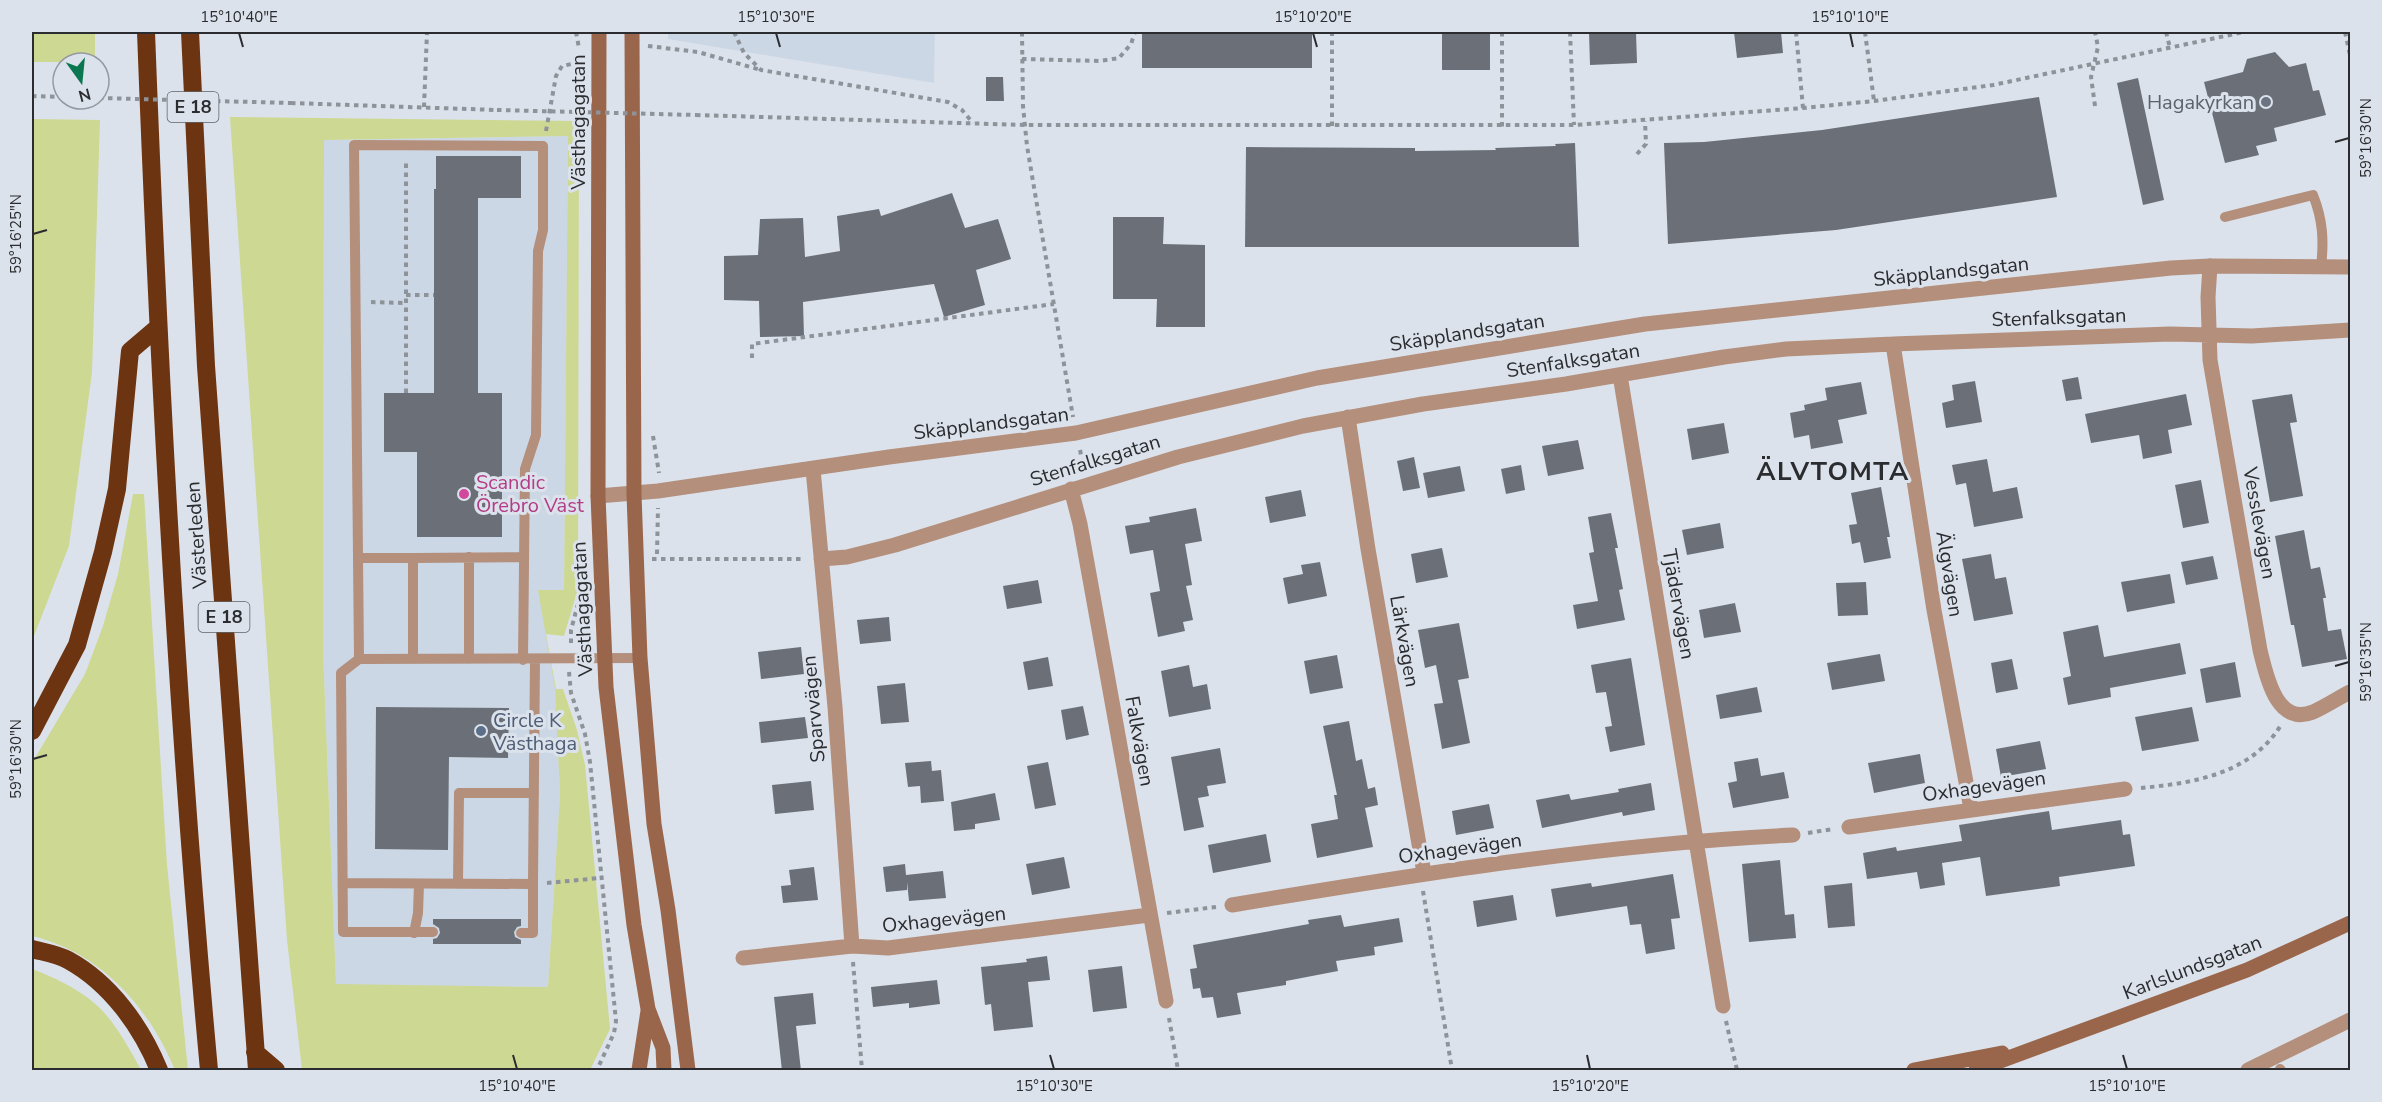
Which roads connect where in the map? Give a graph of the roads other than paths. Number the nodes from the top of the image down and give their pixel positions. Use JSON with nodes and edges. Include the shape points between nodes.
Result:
{"nodes":[{"id":1,"x":146,"y":32,"type":"edge"},
{"id":2,"x":190,"y":32,"type":"edge"},
{"id":3,"x":598,"y":32,"type":"edge"},
{"id":4,"x":632,"y":32,"type":"edge"},
{"id":5,"x":2225,"y":217,"type":"dead end"},
{"id":6,"x":2210,"y":266,"type":"junction"},
{"id":7,"x":2321,"y":267,"type":"junction"},
{"id":8,"x":2350,"y":267,"type":"edge"},
{"id":9,"x":158,"y":328,"type":"junction"},
{"id":10,"x":2350,"y":330,"type":"edge"},
{"id":11,"x":2208,"y":335,"type":"junction"},
{"id":12,"x":1893,"y":344,"type":"junction"},
{"id":13,"x":1620,"y":375,"type":"junction"},
{"id":14,"x":1348,"y":417,"type":"junction"},
{"id":15,"x":813,"y":469,"type":"junction"},
{"id":16,"x":1071,"y":489,"type":"junction"},
{"id":17,"x":634,"y":494,"type":"junction"},
{"id":18,"x":598,"y":496,"type":"junction"},
{"id":19,"x":469,"y":557,"type":"junction"},
{"id":20,"x":524,"y":557,"type":"junction"},
{"id":21,"x":358,"y":558,"type":"junction"},
{"id":22,"x":412,"y":558,"type":"junction"},
{"id":23,"x":821,"y":559,"type":"junction"},
{"id":24,"x":640,"y":658,"type":"junction"},
{"id":25,"x":359,"y":659,"type":"junction"},
{"id":26,"x":412,"y":659,"type":"junction"},
{"id":27,"x":469,"y":659,"type":"junction"},
{"id":28,"x":535,"y":659,"type":"junction"},
{"id":29,"x":605,"y":659,"type":"junction"},
{"id":30,"x":523,"y":660,"type":"junction"},
{"id":31,"x":2350,"y":692,"type":"edge"},
{"id":32,"x":32,"y":731,"type":"edge"},
{"id":33,"x":2125,"y":789,"type":"road end"},
{"id":34,"x":534,"y":793,"type":"junction"},
{"id":35,"x":1971,"y":809,"type":"junction"},
{"id":36,"x":1849,"y":826,"type":"road end"},
{"id":37,"x":1793,"y":835,"type":"road end"},
{"id":38,"x":1695,"y":840,"type":"junction"},
{"id":39,"x":1424,"y":873,"type":"junction"},
{"id":40,"x":343,"y":883,"type":"junction"},
{"id":41,"x":419,"y":884,"type":"junction"},
{"id":42,"x":458,"y":884,"type":"junction"},
{"id":43,"x":533,"y":884,"type":"junction"},
{"id":44,"x":1232,"y":905,"type":"road end"},
{"id":45,"x":1149,"y":915,"type":"junction"},
{"id":46,"x":2350,"y":923,"type":"edge"},
{"id":47,"x":433,"y":932,"type":"dead end"},
{"id":48,"x":414,"y":933,"type":"junction"},
{"id":49,"x":521,"y":933,"type":"dead end"},
{"id":50,"x":852,"y":946,"type":"junction"},
{"id":51,"x":32,"y":949,"type":"edge"},
{"id":52,"x":743,"y":958,"type":"dead end"},
{"id":53,"x":1166,"y":1002,"type":"road end"},
{"id":54,"x":1723,"y":1006,"type":"road end"},
{"id":55,"x":648,"y":1008,"type":"junction"},
{"id":56,"x":2350,"y":1020,"type":"edge"},
{"id":57,"x":2046,"y":1045,"type":"junction"},
{"id":58,"x":256,"y":1061,"type":"edge"},
{"id":59,"x":159,"y":1071,"type":"edge"},
{"id":60,"x":209,"y":1071,"type":"edge"},
{"id":61,"x":276,"y":1071,"type":"edge"},
{"id":62,"x":639,"y":1071,"type":"edge"},
{"id":63,"x":664,"y":1071,"type":"edge"},
{"id":64,"x":688,"y":1071,"type":"edge"},
{"id":65,"x":1914,"y":1071,"type":"edge"},
{"id":66,"x":1976,"y":1071,"type":"edge"},
{"id":67,"x":2248,"y":1071,"type":"edge"}],
"edges":[{"from":1,"to":9,"type":"highway","name":"Västerleden","number":"E 18"},
{"from":2,"to":58,"type":"highway","name":"Västerleden","number":"E 18","via":[[207,378]]},
{"from":3,"to":18,"type":"main road","name":"Västhagagatan"},
{"from":4,"to":17,"type":"main road"},
{"from":5,"to":7,"type":"lane","via":[[2313,195],[2324,238]]},
{"from":6,"to":7,"type":"street","name":"Skäpplandsgatan"},
{"from":6,"to":11,"type":"street","name":"Vesslevägen"},
{"from":6,"to":15,"type":"street","name":"Skäpplandsgatan","via":[[1645,324],[1317,378],[1076,433]]},
{"from":7,"to":8,"type":"street","name":"Skäpplandsgatan"},
{"from":9,"to":32,"type":"highway","via":[[130,351],[117,489],[103,552],[77,645]]},
{"from":9,"to":60,"type":"highway","name":"Västerleden","number":"E 18","via":[[183,758]]},
{"from":10,"to":11,"type":"street","name":"Stenfalksgatan"},
{"from":11,"to":12,"type":"street","name":"Stenfalksgatan"},
{"from":11,"to":31,"type":"street","name":"Vesslevägen","via":[[2268,684],[2289,712],[2300,714]]},
{"from":12,"to":13,"type":"street","name":"Stenfalksgatan","via":[[1786,349]]},
{"from":12,"to":35,"type":"street","name":"Älgvägen","via":[[1934,610]]},
{"from":13,"to":14,"type":"street","name":"Stenfalksgatan"},
{"from":13,"to":38,"type":"street","name":"Tjädervägen"},
{"from":14,"to":16,"type":"street","name":"Stenfalksgatan","via":[[1239,441]]},
{"from":14,"to":39,"type":"street","name":"Lärkvägen"},
{"from":15,"to":17,"type":"street","name":"Skäpplandsgatan"},
{"from":15,"to":23,"type":"street","name":"Sparvvägen"},
{"from":16,"to":23,"type":"street","name":"Stenfalksgatan","via":[[895,545]]},
{"from":16,"to":45,"type":"street","name":"Falkvägen"},
{"from":17,"to":18,"type":"street","name":"Skäpplandsgatan"},
{"from":17,"to":24,"type":"main road"},
{"from":18,"to":29,"type":"main road","name":"Västhagagatan"},
{"from":19,"to":20,"type":"lane"},
{"from":19,"to":22,"type":"lane"},
{"from":19,"to":27,"type":"lane"},
{"from":20,"to":21,"type":"lane","via":[[525,469],[536,435],[543,146],[354,145]]},
{"from":20,"to":30,"type":"lane"},
{"from":21,"to":22,"type":"lane"},
{"from":21,"to":25,"type":"lane"},
{"from":22,"to":26,"type":"lane"},
{"from":23,"to":50,"type":"street","name":"Sparvvägen"},
{"from":24,"to":29,"type":"lane"},
{"from":24,"to":64,"type":"main road","via":[[654,824]]},
{"from":25,"to":26,"type":"lane"},
{"from":25,"to":40,"type":"lane","via":[[341,673]]},
{"from":26,"to":27,"type":"lane"},
{"from":27,"to":30,"type":"lane"},
{"from":28,"to":29,"type":"lane"},
{"from":28,"to":30,"type":"lane"},
{"from":28,"to":34,"type":"lane"},
{"from":29,"to":55,"type":"main road","name":"Västhagagatan","via":[[614,765]]},
{"from":33,"to":35,"type":"street","name":"Oxhagevägen"},
{"from":34,"to":42,"type":"lane","via":[[459,793]]},
{"from":34,"to":43,"type":"lane"},
{"from":35,"to":36,"type":"street","name":"Oxhagevägen"},
{"from":37,"to":38,"type":"street","name":"Oxhagevägen"},
{"from":38,"to":39,"type":"street","name":"Oxhagevägen"},
{"from":38,"to":54,"type":"street"},
{"from":39,"to":44,"type":"street","name":"Oxhagevägen"},
{"from":40,"to":41,"type":"lane"},
{"from":40,"to":48,"type":"lane","via":[[343,932]]},
{"from":41,"to":42,"type":"lane"},
{"from":41,"to":48,"type":"lane"},
{"from":42,"to":43,"type":"lane"},
{"from":43,"to":49,"type":"lane","via":[[533,933]]},
{"from":45,"to":50,"type":"street","name":"Oxhagevägen","via":[[888,948]]},
{"from":45,"to":53,"type":"street","name":"Falkvägen"},
{"from":46,"to":57,"type":"main road","name":"Karlslundsgatan","via":[[2247,970]]},
{"from":47,"to":48,"type":"lane"},
{"from":50,"to":52,"type":"street","name":"Oxhagevägen"},
{"from":51,"to":59,"type":"highway","via":[[66,959],[116,999],[151,1051]]},
{"from":55,"to":62,"type":"main road"},
{"from":55,"to":63,"type":"main road","name":"Västhagagatan","via":[[663,1048]]},
{"from":56,"to":67,"type":"street"},
{"from":57,"to":65,"type":"main road","name":"Karlslundsgatan"},
{"from":57,"to":66,"type":"main road","name":"Karlslundsgatan"},
{"from":58,"to":61,"type":"highway","number":"E 18"}]}
